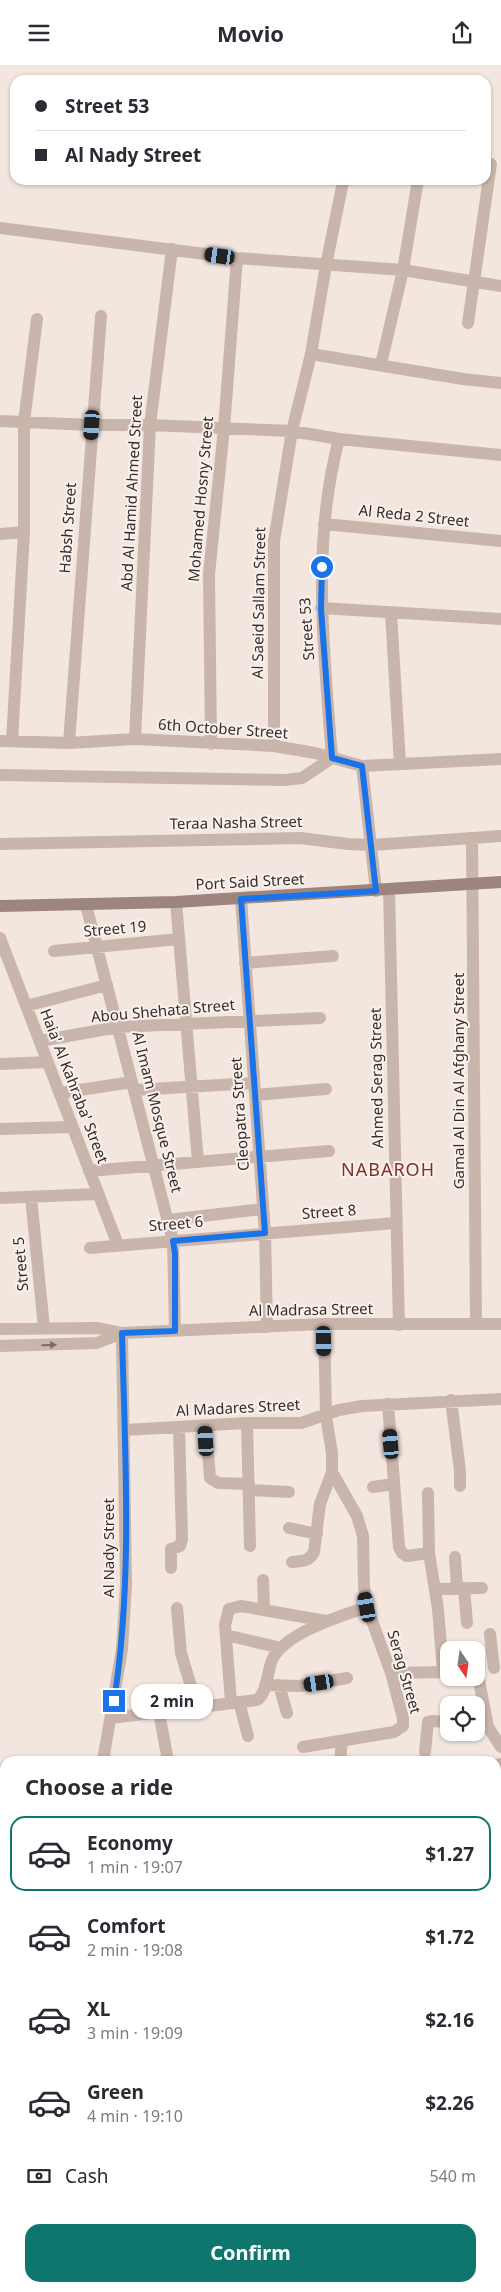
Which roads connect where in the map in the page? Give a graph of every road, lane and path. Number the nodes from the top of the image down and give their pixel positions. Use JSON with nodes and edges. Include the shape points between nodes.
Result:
{"nodes":[{"id":1,"x":341,"y":185,"type":"edge"},
{"id":2,"x":417,"y":185,"type":"edge"},
{"id":3,"x":488,"y":185,"type":"edge"},
{"id":4,"x":0,"y":228,"type":"edge"},
{"id":5,"x":172,"y":249,"type":"junction"},
{"id":6,"x":237,"y":258,"type":"junction"},
{"id":7,"x":326,"y":265,"type":"junction"},
{"id":8,"x":403,"y":271,"type":"junction"},
{"id":9,"x":475,"y":281,"type":"junction"},
{"id":10,"x":501,"y":286,"type":"edge"},
{"id":11,"x":101,"y":316,"type":"dead end"},
{"id":12,"x":37,"y":319,"type":"dead end"},
{"id":13,"x":468,"y":323,"type":"dead end"},
{"id":14,"x":311,"y":353,"type":"junction"},
{"id":15,"x":381,"y":364,"type":"junction"},
{"id":16,"x":501,"y":383,"type":"edge"},
{"id":17,"x":0,"y":421,"type":"edge"},
{"id":18,"x":24,"y":422,"type":"junction"},
{"id":19,"x":92,"y":425,"type":"junction"},
{"id":20,"x":150,"y":425,"type":"junction"},
{"id":21,"x":224,"y":428,"type":"junction"},
{"id":22,"x":292,"y":431,"type":"junction"},
{"id":23,"x":339,"y":439,"type":"junction"},
{"id":24,"x":501,"y":455,"type":"edge"},
{"id":25,"x":324,"y":524,"type":"junction"},
{"id":26,"x":24,"y":532,"type":"junction"},
{"id":27,"x":0,"y":534,"type":"edge"},
{"id":28,"x":501,"y":541,"type":"edge"},
{"id":29,"x":321,"y":609,"type":"junction"},
{"id":30,"x":391,"y":613,"type":"junction"},
{"id":31,"x":501,"y":619,"type":"edge"},
{"id":32,"x":135,"y":739,"type":"junction"},
{"id":33,"x":6,"y":741,"type":"edge"},
{"id":34,"x":69,"y":743,"type":"junction"},
{"id":35,"x":211,"y":744,"type":"junction"},
{"id":36,"x":274,"y":746,"type":"junction"},
{"id":37,"x":332,"y":758,"type":"junction"},
{"id":38,"x":501,"y":759,"type":"edge"},
{"id":39,"x":400,"y":764,"type":"junction"},
{"id":40,"x":362,"y":766,"type":"junction"},
{"id":41,"x":0,"y":775,"type":"edge"},
{"id":42,"x":501,"y":836,"type":"edge"},
{"id":43,"x":472,"y":838,"type":"junction"},
{"id":44,"x":0,"y":844,"type":"edge"},
{"id":45,"x":372,"y":845,"type":"junction"},
{"id":46,"x":501,"y":882,"type":"edge"},
{"id":47,"x":474,"y":884,"type":"junction"},
{"id":48,"x":389,"y":890,"type":"junction"},
{"id":49,"x":376,"y":891,"type":"junction"},
{"id":50,"x":241,"y":899,"type":"junction"},
{"id":51,"x":176,"y":902,"type":"junction"},
{"id":52,"x":0,"y":905,"type":"edge"},
{"id":53,"x":86,"y":905,"type":"junction"},
{"id":54,"x":0,"y":938,"type":"edge"},
{"id":55,"x":179,"y":939,"type":"junction"},
{"id":56,"x":98,"y":947,"type":"junction"},
{"id":57,"x":54,"y":951,"type":"dead end"},
{"id":58,"x":333,"y":956,"type":"dead end"},
{"id":59,"x":245,"y":963,"type":"junction"},
{"id":60,"x":107,"y":985,"type":"junction"},
{"id":61,"x":26,"y":1006,"type":"junction"},
{"id":62,"x":320,"y":1018,"type":"dead end"},
{"id":63,"x":250,"y":1020,"type":"junction"},
{"id":64,"x":186,"y":1023,"type":"junction"},
{"id":65,"x":118,"y":1027,"type":"junction"},
{"id":66,"x":40,"y":1041,"type":"junction"},
{"id":67,"x":48,"y":1062,"type":"junction"},
{"id":68,"x":0,"y":1064,"type":"edge"},
{"id":69,"x":133,"y":1086,"type":"junction"},
{"id":70,"x":191,"y":1087,"type":"junction"},
{"id":71,"x":255,"y":1089,"type":"junction"},
{"id":72,"x":326,"y":1089,"type":"dead end"},
{"id":73,"x":60,"y":1093,"type":"junction"},
{"id":74,"x":72,"y":1127,"type":"junction"},
{"id":75,"x":0,"y":1129,"type":"edge"},
{"id":76,"x":329,"y":1151,"type":"dead end"},
{"id":77,"x":260,"y":1157,"type":"junction"},
{"id":78,"x":198,"y":1162,"type":"junction"},
{"id":79,"x":153,"y":1165,"type":"junction"},
{"id":80,"x":90,"y":1171,"type":"junction"},
{"id":81,"x":98,"y":1194,"type":"junction"},
{"id":82,"x":31,"y":1197,"type":"junction"},
{"id":83,"x":0,"y":1198,"type":"edge"},
{"id":84,"x":263,"y":1209,"type":"junction"},
{"id":85,"x":168,"y":1220,"type":"junction"},
{"id":86,"x":396,"y":1223,"type":"junction"},
{"id":87,"x":265,"y":1233,"type":"junction"},
{"id":88,"x":173,"y":1241,"type":"junction"},
{"id":89,"x":118,"y":1245,"type":"junction"},
{"id":90,"x":90,"y":1248,"type":"dead end"},
{"id":91,"x":324,"y":1324,"type":"junction"},
{"id":92,"x":476,"y":1324,"type":"junction"},
{"id":93,"x":501,"y":1324,"type":"edge"},
{"id":94,"x":399,"y":1325,"type":"junction"},
{"id":95,"x":267,"y":1327,"type":"junction"},
{"id":96,"x":44,"y":1328,"type":"junction"},
{"id":97,"x":0,"y":1329,"type":"edge"},
{"id":98,"x":175,"y":1331,"type":"junction"},
{"id":99,"x":122,"y":1333,"type":"junction"},
{"id":100,"x":0,"y":1347,"type":"edge"},
{"id":101,"x":501,"y":1399,"type":"edge"},
{"id":102,"x":451,"y":1400,"type":"junction"},
{"id":103,"x":388,"y":1404,"type":"junction"},
{"id":104,"x":326,"y":1416,"type":"junction"},
{"id":105,"x":247,"y":1423,"type":"junction"},
{"id":106,"x":206,"y":1426,"type":"junction"},
{"id":107,"x":179,"y":1427,"type":"junction"},
{"id":108,"x":125,"y":1430,"type":"junction"},
{"id":109,"x":332,"y":1472,"type":"junction"},
{"id":110,"x":394,"y":1483,"type":"junction"},
{"id":111,"x":460,"y":1486,"type":"dead end"},
{"id":112,"x":249,"y":1487,"type":"junction"},
{"id":113,"x":374,"y":1487,"type":"dead end"},
{"id":114,"x":289,"y":1492,"type":"dead end"},
{"id":115,"x":428,"y":1493,"type":"dead end"},
{"id":116,"x":289,"y":1528,"type":"dead end"},
{"id":117,"x":317,"y":1534,"type":"junction"},
{"id":118,"x":250,"y":1546,"type":"dead end"},
{"id":119,"x":429,"y":1553,"type":"junction"},
{"id":120,"x":454,"y":1557,"type":"dead end"},
{"id":121,"x":292,"y":1562,"type":"dead end"},
{"id":122,"x":171,"y":1568,"type":"dead end"},
{"id":123,"x":263,"y":1580,"type":"dead end"},
{"id":124,"x":460,"y":1588,"type":"junction"},
{"id":125,"x":482,"y":1588,"type":"dead end"},
{"id":126,"x":435,"y":1589,"type":"junction"},
{"id":127,"x":367,"y":1607,"type":"junction"},
{"id":128,"x":177,"y":1608,"type":"dead end"},
{"id":129,"x":264,"y":1610,"type":"junction"},
{"id":130,"x":326,"y":1621,"type":"junction"},
{"id":131,"x":467,"y":1623,"type":"dead end"},
{"id":132,"x":490,"y":1634,"type":"dead end"},
{"id":133,"x":226,"y":1635,"type":"junction"},
{"id":134,"x":442,"y":1641,"type":"edge"},
{"id":135,"x":280,"y":1648,"type":"junction"},
{"id":136,"x":497,"y":1668,"type":"edge"},
{"id":137,"x":440,"y":1672,"type":"edge"},
{"id":138,"x":390,"y":1673,"type":"junction"},
{"id":139,"x":347,"y":1679,"type":"dead end"},
{"id":140,"x":265,"y":1685,"type":"junction"},
{"id":141,"x":279,"y":1685,"type":"junction"},
{"id":142,"x":235,"y":1702,"type":"junction"},
{"id":143,"x":197,"y":1706,"type":"junction"},
{"id":144,"x":160,"y":1712,"type":"junction"},
{"id":145,"x":287,"y":1713,"type":"dead end"},
{"id":146,"x":111,"y":1718,"type":"junction"},
{"id":147,"x":440,"y":1722,"type":"edge"},
{"id":148,"x":485,"y":1729,"type":"edge"},
{"id":149,"x":248,"y":1736,"type":"dead end"},
{"id":150,"x":342,"y":1741,"type":"junction"},
{"id":151,"x":303,"y":1747,"type":"dead end"},
{"id":152,"x":501,"y":1747,"type":"edge"},
{"id":153,"x":425,"y":1752,"type":"dead end"},
{"id":154,"x":104,"y":1756,"type":"edge"},
{"id":155,"x":167,"y":1756,"type":"edge"},
{"id":156,"x":340,"y":1756,"type":"edge"}],
"edges":[{"from":1,"to":7,"type":"street","name":"Al Saeid Sallam Street"},
{"from":2,"to":8,"type":"street"},
{"from":3,"to":9,"type":"street"},
{"from":4,"to":5,"type":"street"},
{"from":5,"to":6,"type":"street"},
{"from":5,"to":20,"type":"street","name":"Abd Al Hamid Ahmed Street"},
{"from":6,"to":7,"type":"street"},
{"from":6,"to":21,"type":"street","name":"Mohamed Hosny Street"},
{"from":7,"to":8,"type":"street"},
{"from":7,"to":14,"type":"street","name":"Al Saeid Sallam Street"},
{"from":8,"to":9,"type":"street"},
{"from":8,"to":15,"type":"street"},
{"from":9,"to":10,"type":"street"},
{"from":9,"to":13,"type":"street"},
{"from":11,"to":19,"type":"street","name":"Habsh Street"},
{"from":12,"to":18,"type":"street"},
{"from":14,"to":15,"type":"street"},
{"from":14,"to":22,"type":"street","name":"Al Saeid Sallam Street"},
{"from":15,"to":16,"type":"street"},
{"from":17,"to":18,"type":"street"},
{"from":18,"to":19,"type":"street"},
{"from":18,"to":26,"type":"street"},
{"from":19,"to":20,"type":"street"},
{"from":19,"to":34,"type":"street","name":"Habsh Street"},
{"from":20,"to":21,"type":"street"},
{"from":20,"to":32,"type":"street","name":"Abd Al Hamid Ahmed Street"},
{"from":21,"to":22,"type":"street"},
{"from":21,"to":35,"type":"street","name":"Mohamed Hosny Street","via":[[209,574]]},
{"from":22,"to":23,"type":"street"},
{"from":22,"to":36,"type":"street","name":"Al Saeid Sallam Street","via":[[274,541]]},
{"from":23,"to":24,"type":"street"},
{"from":23,"to":25,"type":"street","name":"Street 53","via":[[330,474]]},
{"from":25,"to":28,"type":"street","name":"Al Reda 2 Street"},
{"from":25,"to":29,"type":"street","name":"Street 53"},
{"from":26,"to":27,"type":"street"},
{"from":26,"to":33,"type":"street"},
{"from":29,"to":30,"type":"street"},
{"from":29,"to":37,"type":"street","name":"Street 53"},
{"from":30,"to":31,"type":"street"},
{"from":30,"to":39,"type":"street"},
{"from":32,"to":34,"type":"street","name":"6th October Street"},
{"from":32,"to":35,"type":"street","name":"6th October Street"},
{"from":33,"to":34,"type":"street","name":"6th October Street"},
{"from":35,"to":36,"type":"street","name":"6th October Street"},
{"from":36,"to":37,"type":"street","name":"6th October Street"},
{"from":37,"to":40,"type":"street","name":"6th October Street"},
{"from":37,"to":41,"type":"street","via":[[302,778],[286,780]]},
{"from":38,"to":39,"type":"street","name":"6th October Street"},
{"from":39,"to":40,"type":"street","name":"6th October Street"},
{"from":40,"to":45,"type":"street"},
{"from":42,"to":43,"type":"street","name":"Teraa Nasha Street"},
{"from":43,"to":45,"type":"street","name":"Teraa Nasha Street"},
{"from":43,"to":47,"type":"street","name":"Gamal Al Din Al Afghany Street"},
{"from":44,"to":45,"type":"street","name":"Teraa Nasha Street","via":[[300,837]]},
{"from":45,"to":49,"type":"street"},
{"from":46,"to":47,"type":"street","name":"Port Said Street"},
{"from":47,"to":48,"type":"street","name":"Port Said Street"},
{"from":47,"to":92,"type":"street","name":"Gamal Al Din Al Afghany Street"},
{"from":48,"to":49,"type":"street","name":"Port Said Street"},
{"from":48,"to":86,"type":"street","name":"Ahmed Serag Street"},
{"from":49,"to":50,"type":"street","name":"Port Said Street"},
{"from":50,"to":51,"type":"street","name":"Port Said Street"},
{"from":50,"to":59,"type":"street","name":"Cleopatra Street"},
{"from":51,"to":53,"type":"street","name":"Port Said Street"},
{"from":51,"to":55,"type":"street"},
{"from":52,"to":53,"type":"street","name":"Port Said Street"},
{"from":53,"to":56,"type":"street","name":"Al Imam Mosque Street"},
{"from":54,"to":61,"type":"street","name":"Haia' Al Kahraba' Street"},
{"from":55,"to":56,"type":"street","name":"Street 19"},
{"from":55,"to":64,"type":"street"},
{"from":56,"to":57,"type":"street","name":"Street 19"},
{"from":56,"to":60,"type":"street","name":"Al Imam Mosque Street"},
{"from":58,"to":59,"type":"street"},
{"from":59,"to":63,"type":"street","name":"Cleopatra Street"},
{"from":60,"to":61,"type":"street"},
{"from":60,"to":65,"type":"street","name":"Al Imam Mosque Street"},
{"from":61,"to":66,"type":"street","name":"Haia' Al Kahraba' Street"},
{"from":62,"to":63,"type":"street","name":"Abou Shehata Street"},
{"from":63,"to":64,"type":"street","name":"Abou Shehata Street"},
{"from":63,"to":71,"type":"street","name":"Cleopatra Street"},
{"from":64,"to":65,"type":"street","name":"Abou Shehata Street"},
{"from":64,"to":70,"type":"street"},
{"from":65,"to":66,"type":"street","name":"Abou Shehata Street"},
{"from":65,"to":69,"type":"street","name":"Al Imam Mosque Street"},
{"from":66,"to":67,"type":"street","name":"Haia' Al Kahraba' Street"},
{"from":67,"to":68,"type":"street"},
{"from":67,"to":73,"type":"street","name":"Haia' Al Kahraba' Street"},
{"from":69,"to":70,"type":"street"},
{"from":69,"to":73,"type":"street"},
{"from":69,"to":79,"type":"street","name":"Al Imam Mosque Street"},
{"from":70,"to":71,"type":"street"},
{"from":70,"to":78,"type":"street"},
{"from":71,"to":72,"type":"street"},
{"from":71,"to":77,"type":"street","name":"Cleopatra Street"},
{"from":73,"to":74,"type":"street","name":"Haia' Al Kahraba' Street"},
{"from":74,"to":75,"type":"street"},
{"from":74,"to":80,"type":"street","name":"Haia' Al Kahraba' Street"},
{"from":76,"to":77,"type":"street"},
{"from":77,"to":78,"type":"street"},
{"from":77,"to":84,"type":"street","name":"Cleopatra Street"},
{"from":78,"to":79,"type":"street"},
{"from":79,"to":80,"type":"street"},
{"from":79,"to":85,"type":"street","name":"Al Imam Mosque Street"},
{"from":80,"to":81,"type":"street","name":"Haia' Al Kahraba' Street"},
{"from":81,"to":82,"type":"street"},
{"from":81,"to":89,"type":"street","name":"Haia' Al Kahraba' Street"},
{"from":82,"to":83,"type":"street"},
{"from":82,"to":96,"type":"street","name":"Street 5"},
{"from":84,"to":85,"type":"street"},
{"from":84,"to":87,"type":"street","name":"Cleopatra Street"},
{"from":85,"to":88,"type":"street","name":"Al Imam Mosque Street"},
{"from":86,"to":87,"type":"street","name":"Street 8"},
{"from":86,"to":94,"type":"street","name":"Ahmed Serag Street"},
{"from":87,"to":88,"type":"street","name":"Street 6"},
{"from":87,"to":95,"type":"street","name":"Cleopatra Street"},
{"from":88,"to":89,"type":"street","name":"Street 6"},
{"from":88,"to":98,"type":"street","name":"Al Imam Mosque Street"},
{"from":89,"to":90,"type":"street","name":"Street 6"},
{"from":91,"to":94,"type":"street","name":"Al Madrasa Street"},
{"from":91,"to":95,"type":"street","name":"Al Madrasa Street"},
{"from":91,"to":104,"type":"street","name":"Serag Street"},
{"from":92,"to":93,"type":"street","name":"Al Madrasa Street"},
{"from":92,"to":94,"type":"street","name":"Al Madrasa Street"},
{"from":95,"to":98,"type":"street","name":"Al Madrasa Street"},
{"from":96,"to":97,"type":"street","name":"Al Madrasa Street"},
{"from":96,"to":99,"type":"street","name":"Al Madrasa Street","via":[[98,1328]]},
{"from":98,"to":99,"type":"street","name":"Al Madrasa Street"},
{"from":100,"to":99,"type":"street","name":"Al Madrasa Street","one_way":true,"via":[[97,1343]]},
{"from":99,"to":108,"type":"street","name":"Al Nady Street"},
{"from":101,"to":102,"type":"street","name":"Al Madares Street"},
{"from":102,"to":103,"type":"street","name":"Al Madares Street"},
{"from":102,"to":111,"type":"street"},
{"from":103,"to":104,"type":"street","name":"Al Madares Street","via":[[338,1410]]},
{"from":103,"to":110,"type":"street"},
{"from":104,"to":105,"type":"street","name":"Al Madares Street","via":[[301,1423]]},
{"from":104,"to":109,"type":"street","name":"Serag Street"},
{"from":105,"to":106,"type":"street","name":"Al Madares Street"},
{"from":105,"to":112,"type":"street"},
{"from":106,"to":107,"type":"street","name":"Al Madares Street"},
{"from":106,"to":112,"type":"street","via":[[210,1478],[218,1483]]},
{"from":107,"to":108,"type":"street","name":"Al Madares Street"},
{"from":107,"to":122,"type":"street","via":[[182,1539],[180,1546],[171,1549]]},
{"from":108,"to":146,"type":"street","name":"Al Nady Street","via":[[126,1585],[122,1649]]},
{"from":109,"to":117,"type":"street","via":[[320,1504]]},
{"from":109,"to":127,"type":"street","name":"Serag Street","via":[[357,1517],[363,1536]]},
{"from":110,"to":113,"type":"street"},
{"from":110,"to":119,"type":"street","via":[[402,1553],[407,1556]]},
{"from":112,"to":114,"type":"street"},
{"from":112,"to":118,"type":"street"},
{"from":115,"to":119,"type":"street"},
{"from":116,"to":117,"type":"street"},
{"from":117,"to":121,"type":"street","via":[[311,1558]]},
{"from":119,"to":126,"type":"street"},
{"from":120,"to":124,"type":"street"},
{"from":123,"to":129,"type":"street"},
{"from":124,"to":125,"type":"street"},
{"from":124,"to":126,"type":"street"},
{"from":124,"to":131,"type":"street"},
{"from":126,"to":134,"type":"street"},
{"from":127,"to":130,"type":"street"},
{"from":127,"to":138,"type":"street","name":"Serag Street"},
{"from":128,"to":143,"type":"street","via":[[181,1653]]},
{"from":129,"to":130,"type":"street"},
{"from":129,"to":133,"type":"street","via":[[241,1605],[229,1609]]},
{"from":130,"to":135,"type":"street"},
{"from":132,"to":136,"type":"street"},
{"from":133,"to":135,"type":"street"},
{"from":133,"to":142,"type":"street"},
{"from":135,"to":140,"type":"street","via":[[269,1665]]},
{"from":137,"to":138,"type":"street"},
{"from":138,"to":150,"type":"street","name":"Serag Street","via":[[403,1726],[394,1733]]},
{"from":139,"to":141,"type":"street"},
{"from":140,"to":141,"type":"street"},
{"from":140,"to":142,"type":"street","via":[[260,1698]]},
{"from":141,"to":145,"type":"street"},
{"from":142,"to":143,"type":"street"},
{"from":142,"to":149,"type":"street"},
{"from":143,"to":144,"type":"street"},
{"from":144,"to":146,"type":"street"},
{"from":144,"to":155,"type":"street"},
{"from":146,"to":154,"type":"street","name":"Al Nady Street"},
{"from":147,"to":153,"type":"street","via":[[428,1723]]},
{"from":148,"to":152,"type":"street"},
{"from":150,"to":151,"type":"street","name":"Serag Street"},
{"from":150,"to":156,"type":"street"}]}
